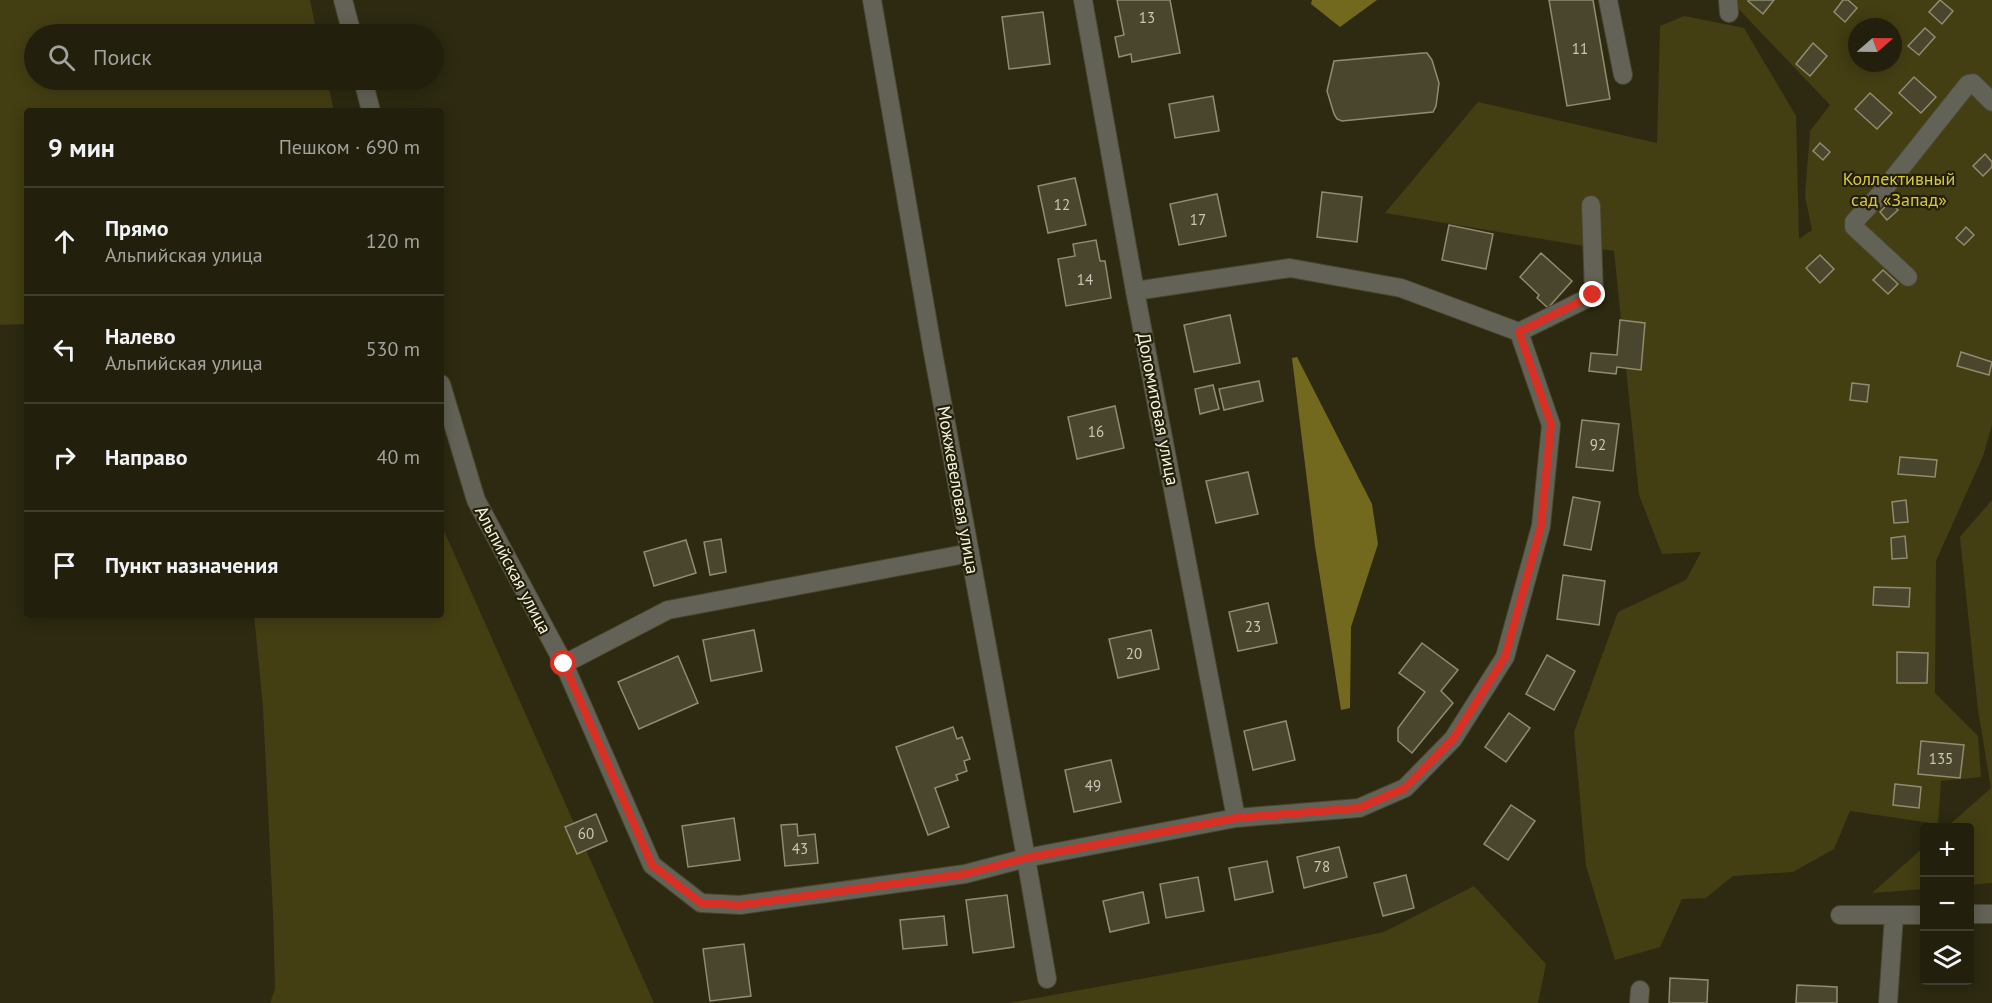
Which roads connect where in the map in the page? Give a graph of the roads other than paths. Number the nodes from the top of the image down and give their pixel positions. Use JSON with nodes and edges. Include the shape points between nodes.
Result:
{"nodes":[{"id":1,"x":343,"y":0,"type":"edge"},
{"id":2,"x":872,"y":0,"type":"edge"},
{"id":3,"x":1083,"y":0,"type":"edge"},
{"id":4,"x":1608,"y":0,"type":"edge"},
{"id":5,"x":349,"y":24,"type":"edge"},
{"id":6,"x":1623,"y":75,"type":"dead end"},
{"id":7,"x":366,"y":90,"type":"edge"},
{"id":8,"x":1992,"y":102,"type":"edge"},
{"id":9,"x":370,"y":108,"type":"edge"},
{"id":10,"x":1591,"y":205,"type":"dead end"},
{"id":11,"x":1908,"y":277,"type":"dead end"},
{"id":12,"x":1135,"y":291,"type":"junction"},
{"id":13,"x":1519,"y":332,"type":"junction"},
{"id":14,"x":444,"y":394,"type":"edge"},
{"id":15,"x":970,"y":553,"type":"junction"},
{"id":16,"x":564,"y":664,"type":"junction"},
{"id":17,"x":1236,"y":818,"type":"junction"},
{"id":18,"x":1026,"y":858,"type":"junction"},
{"id":19,"x":1992,"y":914,"type":"edge"},
{"id":20,"x":1840,"y":915,"type":"dead end"},
{"id":21,"x":1894,"y":915,"type":"junction"},
{"id":22,"x":1920,"y":915,"type":"edge"},
{"id":23,"x":1974,"y":915,"type":"edge"},
{"id":24,"x":1047,"y":979,"type":"dead end"},
{"id":25,"x":1888,"y":1003,"type":"edge"}],
"edges":[{"from":1,"to":5,"type":"street"},
{"from":2,"to":15,"type":"street","name":"Можжевеловая улица"},
{"from":3,"to":12,"type":"street","name":"Доломитовая улица"},
{"from":4,"to":6,"type":"street"},
{"from":7,"to":9,"type":"street"},
{"from":8,"to":11,"type":"street","via":[[1973,83],[1968,84],[1854,222],[1854,227]]},
{"from":10,"to":13,"type":"street","via":[[1593,295]]},
{"from":12,"to":13,"type":"street","via":[[1290,268],[1401,288]]},
{"from":12,"to":17,"type":"street","name":"Доломитовая улица"},
{"from":13,"to":17,"type":"street","name":"Альпийская улица","via":[[1551,424],[1541,526],[1505,657],[1453,739],[1405,788],[1359,808]]},
{"from":14,"to":16,"type":"street","name":"Альпийская улица","via":[[476,500]]},
{"from":15,"to":16,"type":"street","via":[[668,610]]},
{"from":15,"to":18,"type":"street","name":"Можжевеловая улица"},
{"from":16,"to":18,"type":"street","name":"Альпийская улица","via":[[652,865],[701,903],[764,902],[965,874]]},
{"from":17,"to":18,"type":"street","name":"Альпийская улица"},
{"from":18,"to":24,"type":"street","name":"Можжевеловая улица"},
{"from":19,"to":23,"type":"street"},
{"from":20,"to":21,"type":"street"},
{"from":21,"to":22,"type":"street"},
{"from":21,"to":25,"type":"street"}]}
